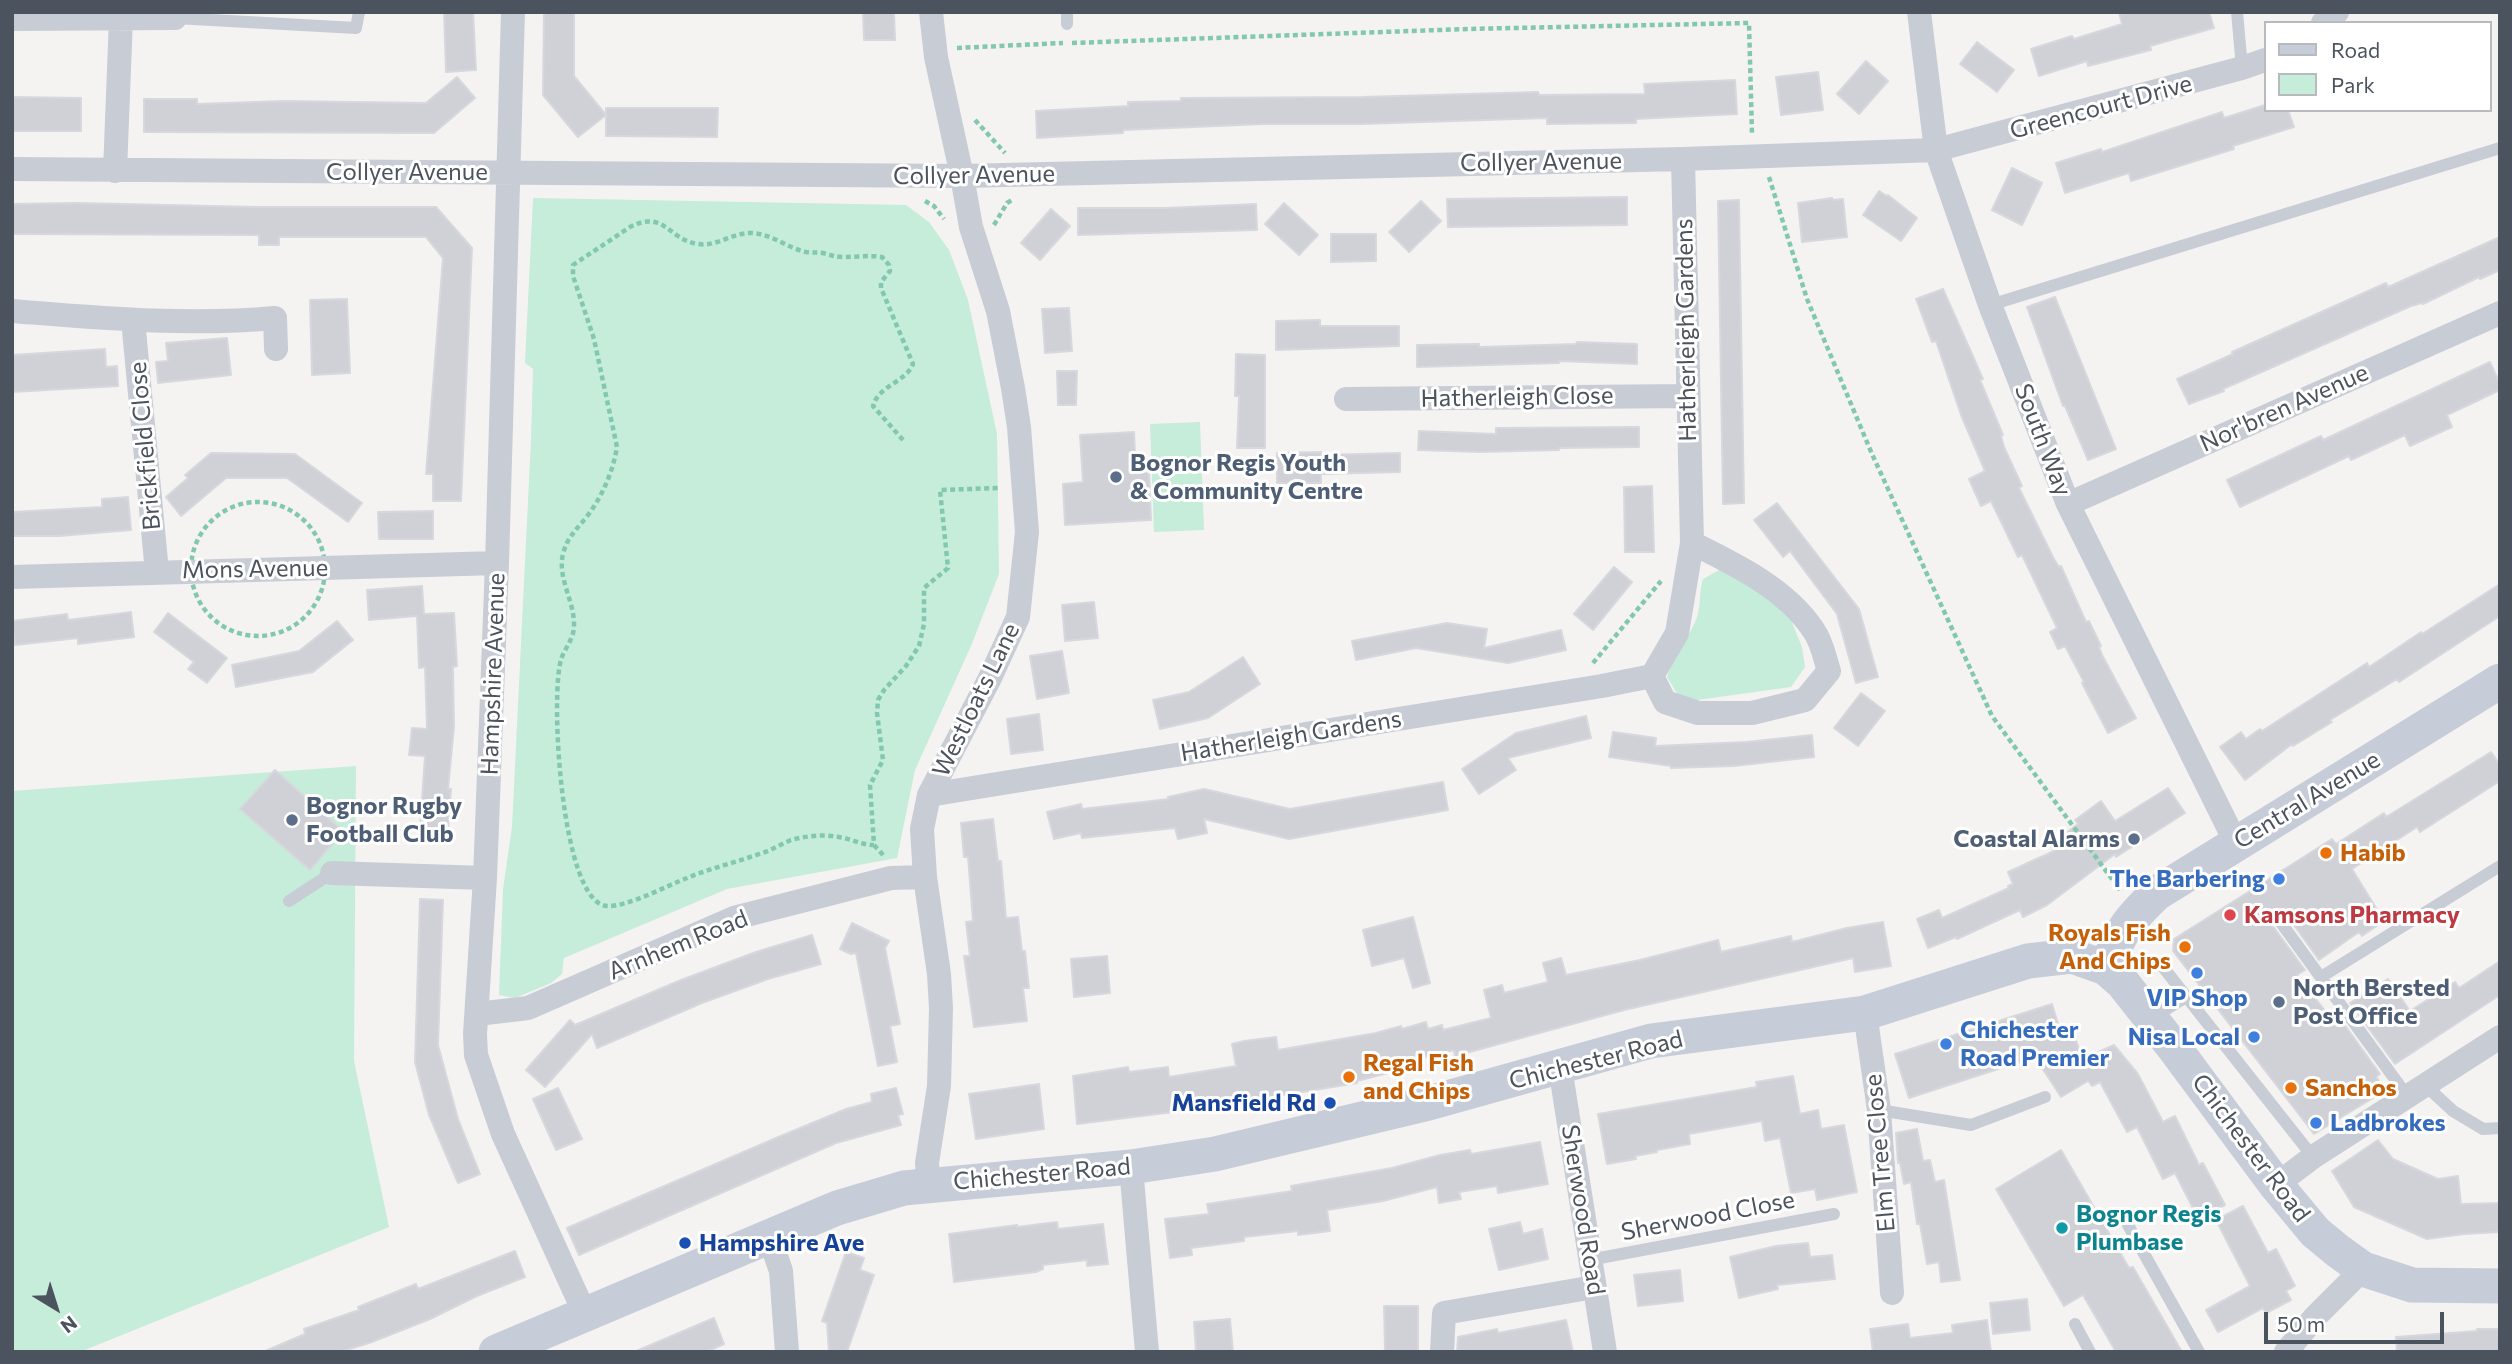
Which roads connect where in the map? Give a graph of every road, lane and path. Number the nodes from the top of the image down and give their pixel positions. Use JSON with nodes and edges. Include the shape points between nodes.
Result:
{"nodes":[{"id":1,"x":359,"y":12,"type":"edge"},
{"id":2,"x":513,"y":12,"type":"edge"},
{"id":3,"x":931,"y":12,"type":"edge"},
{"id":4,"x":1919,"y":12,"type":"edge"},
{"id":5,"x":2237,"y":12,"type":"edge"},
{"id":6,"x":177,"y":15,"type":"edge"},
{"id":7,"x":121,"y":18,"type":"junction"},
{"id":8,"x":12,"y":19,"type":"edge"},
{"id":9,"x":957,"y":47,"type":"dead end"},
{"id":10,"x":2254,"y":64,"type":"edge"},
{"id":11,"x":973,"y":117,"type":"dead end"},
{"id":12,"x":2500,"y":148,"type":"edge"},
{"id":13,"x":1936,"y":150,"type":"junction"},
{"id":14,"x":1759,"y":156,"type":"junction"},
{"id":15,"x":1010,"y":158,"type":"dead end"},
{"id":16,"x":1682,"y":159,"type":"junction"},
{"id":17,"x":12,"y":169,"type":"edge"},
{"id":18,"x":115,"y":171,"type":"junction"},
{"id":19,"x":510,"y":173,"type":"junction"},
{"id":20,"x":962,"y":176,"type":"junction"},
{"id":21,"x":1018,"y":197,"type":"dead end"},
{"id":22,"x":923,"y":199,"type":"dead end"},
{"id":23,"x":947,"y":223,"type":"dead end"},
{"id":24,"x":993,"y":227,"type":"dead end"},
{"id":25,"x":1990,"y":305,"type":"junction"},
{"id":26,"x":12,"y":311,"type":"edge"},
{"id":27,"x":2500,"y":313,"type":"edge"},
{"id":28,"x":133,"y":320,"type":"junction"},
{"id":29,"x":276,"y":349,"type":"dead end"},
{"id":30,"x":1687,"y":396,"type":"junction"},
{"id":31,"x":1346,"y":399,"type":"dead end"},
{"id":32,"x":903,"y":440,"type":"dead end"},
{"id":33,"x":998,"y":488,"type":"dead end"},
{"id":34,"x":2068,"y":504,"type":"junction"},
{"id":35,"x":1692,"y":543,"type":"junction"},
{"id":36,"x":497,"y":563,"type":"junction"},
{"id":37,"x":157,"y":572,"type":"junction"},
{"id":38,"x":12,"y":578,"type":"edge"},
{"id":39,"x":1652,"y":676,"type":"junction"},
{"id":40,"x":2500,"y":681,"type":"edge"},
{"id":41,"x":1570,"y":691,"type":"junction"},
{"id":42,"x":929,"y":795,"type":"junction"},
{"id":43,"x":2236,"y":843,"type":"junction"},
{"id":44,"x":2500,"y":866,"type":"edge"},
{"id":45,"x":332,"y":873,"type":"joint"},
{"id":46,"x":925,"y":877,"type":"junction"},
{"id":47,"x":485,"y":878,"type":"junction"},
{"id":48,"x":289,"y":901,"type":"dead end"},
{"id":49,"x":2138,"y":911,"type":"junction"},
{"id":50,"x":2279,"y":920,"type":"dead end"},
{"id":51,"x":2159,"y":962,"type":"dead end"},
{"id":52,"x":2106,"y":968,"type":"junction"},
{"id":53,"x":2321,"y":976,"type":"junction"},
{"id":54,"x":2186,"y":997,"type":"junction"},
{"id":55,"x":1865,"y":1013,"type":"junction"},
{"id":56,"x":477,"y":1014,"type":"junction"},
{"id":57,"x":2152,"y":1019,"type":"junction"},
{"id":58,"x":2500,"y":1037,"type":"edge"},
{"id":59,"x":1560,"y":1068,"type":"junction"},
{"id":60,"x":2417,"y":1091,"type":"junction"},
{"id":61,"x":2045,"y":1097,"type":"dead end"},
{"id":62,"x":1879,"y":1110,"type":"junction"},
{"id":63,"x":2500,"y":1128,"type":"edge"},
{"id":64,"x":2313,"y":1157,"type":"junction"},
{"id":65,"x":1131,"y":1167,"type":"junction"},
{"id":66,"x":929,"y":1185,"type":"junction"},
{"id":67,"x":2276,"y":1185,"type":"junction"},
{"id":68,"x":1834,"y":1214,"type":"dead end"},
{"id":69,"x":2128,"y":1225,"type":"dead end"},
{"id":70,"x":769,"y":1236,"type":"junction"},
{"id":71,"x":1589,"y":1260,"type":"junction"},
{"id":72,"x":2362,"y":1269,"type":"junction"},
{"id":73,"x":2500,"y":1286,"type":"edge"},
{"id":74,"x":1594,"y":1287,"type":"junction"},
{"id":75,"x":1892,"y":1293,"type":"dead end"},
{"id":76,"x":585,"y":1314,"type":"junction"},
{"id":77,"x":2075,"y":1324,"type":"dead end"},
{"id":78,"x":496,"y":1352,"type":"edge"},
{"id":79,"x":787,"y":1352,"type":"edge"},
{"id":80,"x":1147,"y":1352,"type":"edge"},
{"id":81,"x":1442,"y":1352,"type":"edge"},
{"id":82,"x":1605,"y":1352,"type":"edge"},
{"id":83,"x":2090,"y":1352,"type":"edge"},
{"id":84,"x":2199,"y":1352,"type":"edge"},
{"id":85,"x":2286,"y":1352,"type":"edge"}],
"edges":[{"from":1,"to":6,"type":"lane","via":[[356,28]]},
{"from":2,"to":19,"type":"street","name":"Hampshire Avenue"},
{"from":3,"to":20,"type":"street","name":"Westloats Lane"},
{"from":4,"to":13,"type":"street","name":"South Way"},
{"from":5,"to":10,"type":"lane"},
{"from":6,"to":7,"type":"street"},
{"from":7,"to":8,"type":"street"},
{"from":7,"to":18,"type":"street"},
{"from":9,"to":14,"type":"path","via":[[1749,23]]},
{"from":10,"to":13,"type":"street","name":"Greencourt Drive"},
{"from":11,"to":15,"type":"path"},
{"from":12,"to":25,"type":"lane"},
{"from":13,"to":14,"type":"street","name":"Collyer Avenue"},
{"from":13,"to":25,"type":"street","name":"South Way"},
{"from":14,"to":16,"type":"street","name":"Collyer Avenue"},
{"from":14,"to":49,"type":"path","via":[[1807,299],[1992,716]]},
{"from":16,"to":20,"type":"street","name":"Collyer Avenue"},
{"from":16,"to":30,"type":"street","name":"Hatherleigh Gardens"},
{"from":17,"to":18,"type":"street","name":"Collyer Avenue"},
{"from":18,"to":19,"type":"street","name":"Collyer Avenue"},
{"from":19,"to":20,"type":"street","name":"Collyer Avenue"},
{"from":19,"to":36,"type":"street","name":"Hampshire Avenue"},
{"from":20,"to":42,"type":"street","name":"Westloats Lane","via":[[1013,387],[1027,532],[1018,617]]},
{"from":21,"to":24,"type":"path","via":[[1007,203]]},
{"from":22,"to":23,"type":"path"},
{"from":25,"to":34,"type":"street","name":"South Way"},
{"from":26,"to":28,"type":"street"},
{"from":27,"to":34,"type":"street","name":"Nor'bren Avenue"},
{"from":28,"to":29,"type":"street","via":[[220,323],[275,318]]},
{"from":28,"to":37,"type":"street","name":"Brickfield Close"},
{"from":30,"to":31,"type":"street","name":"Hatherleigh Close"},
{"from":30,"to":35,"type":"street","name":"Hatherleigh Gardens"},
{"from":32,"to":33,"type":"path","via":[[873,406],[913,364],[881,288],[890,271],[882,257],[809,253],[752,233],[702,245],[649,221],[630,227],[573,265],[572,276],[594,339],[617,447],[604,488],[566,542],[561,567],[574,631],[561,660],[559,680],[561,797],[579,873],[599,904],[628,901],[812,836],[874,845],[870,785],[883,760],[878,700],[919,646],[924,588],[948,568],[940,491]]},
{"from":34,"to":43,"type":"street","name":"South Way"},
{"from":35,"to":39,"type":"street","name":"Hatherleigh Gardens","via":[[1677,634]]},
{"from":35,"to":39,"type":"street","via":[[1736,564],[1782,595],[1815,631],[1829,671],[1805,700],[1752,713],[1698,713],[1665,702]]},
{"from":35,"to":41,"type":"path"},
{"from":36,"to":37,"type":"street","name":"Mons Avenue"},
{"from":36,"to":47,"type":"street","name":"Hampshire Avenue"},
{"from":37,"to":38,"type":"street","name":"Mons Avenue"},
{"from":39,"to":41,"type":"street","name":"Hatherleigh Gardens"},
{"from":40,"to":43,"type":"main road","name":"Central Avenue"},
{"from":41,"to":42,"type":"street","name":"Hatherleigh Gardens"},
{"from":42,"to":46,"type":"street","name":"Westloats Lane","via":[[922,829]]},
{"from":43,"to":49,"type":"main road","name":"Central Avenue","via":[[2157,893]]},
{"from":44,"to":53,"type":"lane"},
{"from":45,"to":47,"type":"street"},
{"from":45,"to":48,"type":"lane"},
{"from":46,"to":56,"type":"street","name":"Arnhem Road","via":[[891,878],[734,918],[528,1008]]},
{"from":46,"to":66,"type":"street","name":"Westloats Lane","via":[[941,1008]]},
{"from":47,"to":56,"type":"street","name":"Hampshire Avenue"},
{"from":49,"to":52,"type":"main road","name":"Central Avenue","via":[[2120,933]]},
{"from":50,"to":53,"type":"lane"},
{"from":51,"to":54,"type":"lane"},
{"from":52,"to":55,"type":"main road","name":"Chichester Road","via":[[2072,956],[2028,961]]},
{"from":52,"to":57,"type":"main road","name":"Chichester Road"},
{"from":53,"to":60,"type":"lane"},
{"from":54,"to":57,"type":"lane"},
{"from":54,"to":64,"type":"lane"},
{"from":55,"to":59,"type":"main road","name":"Chichester Road","via":[[1651,1041]]},
{"from":55,"to":62,"type":"street","name":"Elm Tree Close"},
{"from":56,"to":76,"type":"street","name":"Hampshire Avenue","via":[[476,1055],[503,1134]]},
{"from":57,"to":67,"type":"main road","name":"Chichester Road"},
{"from":58,"to":60,"type":"street"},
{"from":59,"to":65,"type":"main road","name":"Chichester Road","via":[[1300,1136]]},
{"from":59,"to":71,"type":"street","name":"Sherwood Road"},
{"from":60,"to":63,"type":"lane","via":[[2483,1129]]},
{"from":60,"to":64,"type":"street"},
{"from":61,"to":62,"type":"lane","via":[[1971,1125]]},
{"from":62,"to":75,"type":"street","name":"Elm Tree Close"},
{"from":64,"to":67,"type":"street"},
{"from":65,"to":66,"type":"main road","name":"Chichester Road"},
{"from":65,"to":80,"type":"street"},
{"from":66,"to":70,"type":"main road","name":"Chichester Road","via":[[837,1208]]},
{"from":67,"to":72,"type":"main road","name":"Chichester Road","via":[[2315,1232]]},
{"from":68,"to":71,"type":"lane","name":"Sherwood Close"},
{"from":69,"to":84,"type":"lane"},
{"from":70,"to":76,"type":"main road","name":"Chichester Road"},
{"from":70,"to":79,"type":"street","via":[[781,1270]]},
{"from":71,"to":74,"type":"street","name":"Sherwood Road"},
{"from":72,"to":73,"type":"main road","name":"Chichester Road","via":[[2412,1285]]},
{"from":72,"to":85,"type":"street"},
{"from":74,"to":81,"type":"street","via":[[1444,1312]]},
{"from":74,"to":82,"type":"street","name":"Sherwood Road"},
{"from":76,"to":78,"type":"main road","name":"Chichester Road"},
{"from":77,"to":83,"type":"lane"}]}
